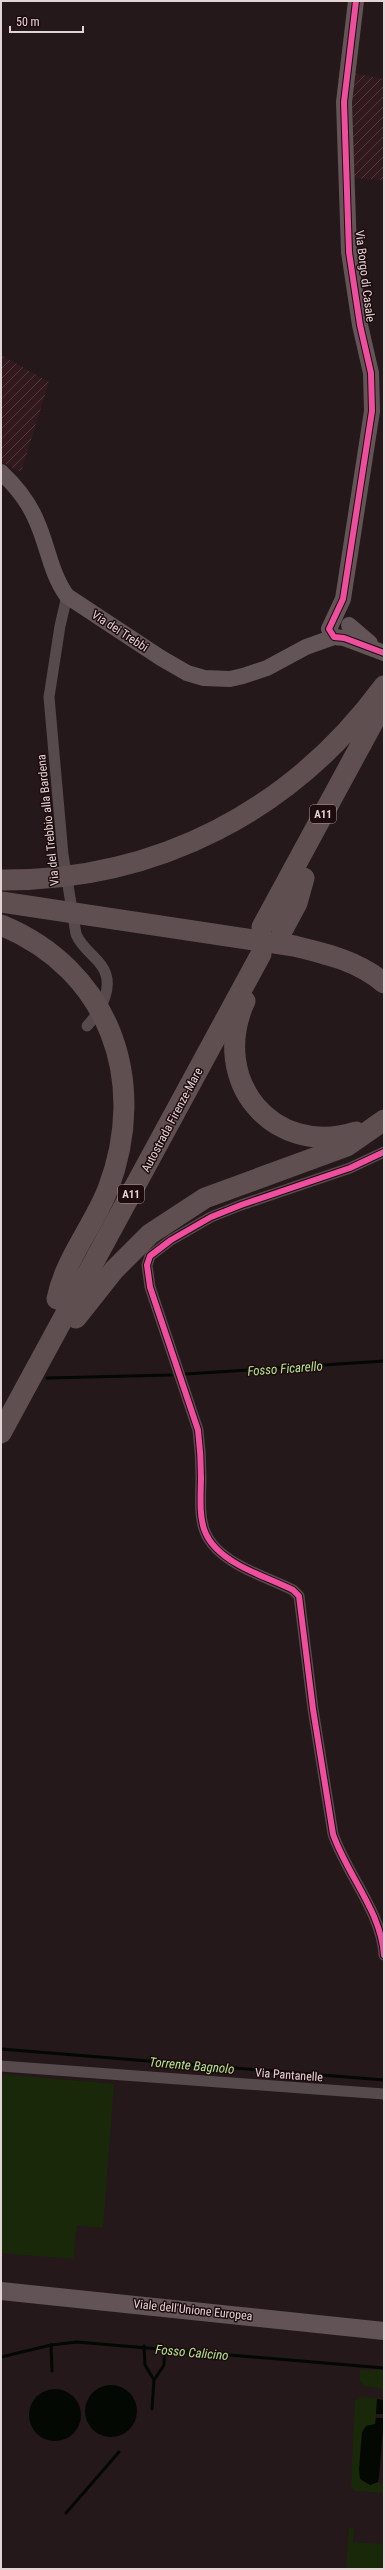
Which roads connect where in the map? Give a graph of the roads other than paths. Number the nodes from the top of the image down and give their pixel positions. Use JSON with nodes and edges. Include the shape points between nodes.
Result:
{"nodes":[{"id":1,"x":356,"y":1,"type":"edge"},
{"id":2,"x":1,"y":472,"type":"edge"},
{"id":3,"x":67,"y":596,"type":"junction"},
{"id":4,"x":340,"y":628,"type":"junction"},
{"id":5,"x":380,"y":651,"type":"edge"},
{"id":6,"x":384,"y":686,"type":"edge"},
{"id":7,"x":384,"y":702,"type":"edge"},
{"id":8,"x":384,"y":731,"type":"edge"},
{"id":9,"x":1,"y":880,"type":"edge"},
{"id":10,"x":3,"y":902,"type":"edge"},
{"id":11,"x":1,"y":925,"type":"edge"},
{"id":12,"x":278,"y":934,"type":"junction"},
{"id":13,"x":260,"y":953,"type":"junction"},
{"id":14,"x":384,"y":983,"type":"edge"},
{"id":15,"x":87,"y":1026,"type":"dead end"},
{"id":16,"x":384,"y":1119,"type":"edge"},
{"id":17,"x":384,"y":1152,"type":"edge"},
{"id":18,"x":57,"y":1299,"type":"junction"},
{"id":19,"x":8,"y":1405,"type":"edge"},
{"id":20,"x":1,"y":1433,"type":"edge"},
{"id":21,"x":384,"y":1955,"type":"edge"},
{"id":22,"x":1,"y":2066,"type":"edge"},
{"id":23,"x":384,"y":2094,"type":"edge"},
{"id":24,"x":1,"y":2291,"type":"edge"},
{"id":25,"x":384,"y":2331,"type":"edge"}],
"edges":[{"from":1,"to":4,"type":"street","name":"Via Borgo di Casale","via":[[344,102],[349,252],[360,325],[371,373],[372,411]]},
{"from":2,"to":3,"type":"street","name":"Via dei Trebbi","via":[[20,492],[32,512],[55,576]]},
{"from":3,"to":4,"type":"street","name":"Via dei Trebbi","via":[[161,658],[187,673],[200,677],[218,679],[243,676],[267,668]]},
{"from":3,"to":15,"type":"street","name":"Via del Trebbio alla Bardena","via":[[49,697],[63,855],[76,934],[101,965],[108,985],[94,1018]]},
{"from":4,"to":5,"type":"street"},
{"from":6,"to":9,"type":"highway","via":[[351,728],[289,785],[215,832],[160,855],[100,871]]},
{"from":7,"to":12,"type":"highway","number":"A11"},
{"from":8,"to":12,"type":"highway","number":"A11","via":[[304,878]]},
{"from":10,"to":12,"type":"highway","via":[[214,933]]},
{"from":11,"to":18,"type":"highway","via":[[26,936],[49,951],[76,976],[98,1006],[112,1035],[121,1067],[124,1097],[122,1129],[108,1189],[64,1272]]},
{"from":12,"to":14,"type":"highway","via":[[337,957],[373,974]]},
{"from":13,"to":16,"type":"highway","via":[[244,1003],[235,1059],[249,1099],[257,1110],[281,1128],[309,1136],[326,1137],[355,1132]]},
{"from":13,"to":18,"type":"highway","name":"Autostrada Firenze-Mare","number":"A11"},
{"from":13,"to":19,"type":"highway","name":"Autostrada Firenze-Mare","number":"A11"},
{"from":16,"to":19,"type":"highway","via":[[347,1146],[205,1198],[150,1234],[93,1294],[70,1327],[32,1392]]},
{"from":17,"to":21,"type":"street","via":[[350,1168],[211,1217],[158,1248],[150,1256],[147,1264],[150,1287],[198,1430],[199,1510],[205,1533],[221,1554],[238,1565],[293,1590],[299,1596],[313,1709],[333,1834],[378,1925]]},
{"from":18,"to":19,"type":"highway","name":"Autostrada Firenze-Mare","number":"A11"},
{"from":19,"to":20,"type":"highway","name":"Autostrada Firenze-Mare","number":"A11"},
{"from":22,"to":23,"type":"street","name":"Via Pantanelle"},
{"from":24,"to":25,"type":"main road","name":"Viale dell'Unione Europea"}]}
